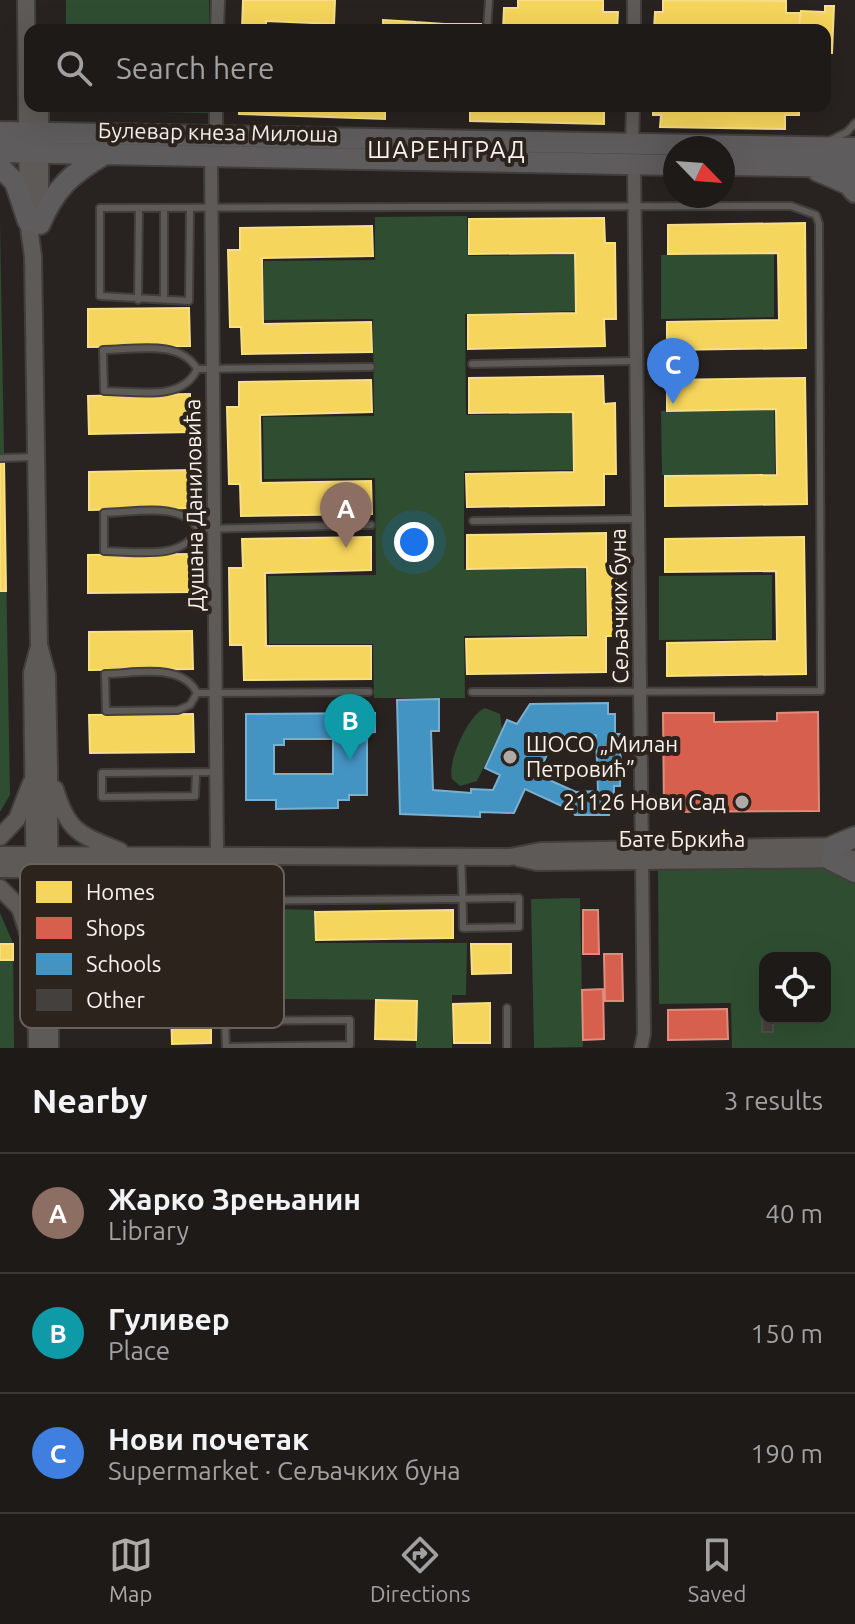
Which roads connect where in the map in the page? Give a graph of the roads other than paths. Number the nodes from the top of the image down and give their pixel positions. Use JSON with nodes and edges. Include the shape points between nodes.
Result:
{"nodes":[{"id":1,"x":26,"y":0,"type":"edge"},
{"id":2,"x":37,"y":0,"type":"edge"},
{"id":3,"x":218,"y":0,"type":"edge"},
{"id":4,"x":489,"y":0,"type":"edge"},
{"id":5,"x":634,"y":0,"type":"edge"},
{"id":6,"x":27,"y":24,"type":"edge"},
{"id":7,"x":37,"y":24,"type":"edge"},
{"id":8,"x":217,"y":24,"type":"edge"},
{"id":9,"x":487,"y":24,"type":"edge"},
{"id":10,"x":634,"y":24,"type":"edge"},
{"id":11,"x":32,"y":112,"type":"edge"},
{"id":12,"x":39,"y":112,"type":"edge"},
{"id":13,"x":216,"y":112,"type":"edge"},
{"id":14,"x":633,"y":112,"type":"edge"},
{"id":15,"x":855,"y":123,"type":"edge"},
{"id":16,"x":0,"y":132,"type":"edge"},
{"id":17,"x":34,"y":142,"type":"junction"},
{"id":18,"x":213,"y":146,"type":"junction"},
{"id":19,"x":855,"y":148,"type":"edge"},
{"id":20,"x":0,"y":152,"type":"edge"},
{"id":21,"x":105,"y":154,"type":"junction"},
{"id":22,"x":633,"y":154,"type":"junction"},
{"id":23,"x":807,"y":157,"type":"junction"},
{"id":24,"x":663,"y":162,"type":"edge"},
{"id":25,"x":735,"y":164,"type":"edge"},
{"id":26,"x":0,"y":167,"type":"edge"},
{"id":27,"x":855,"y":167,"type":"edge"},
{"id":28,"x":855,"y":192,"type":"edge"},
{"id":29,"x":634,"y":205,"type":"junction"},
{"id":30,"x":139,"y":208,"type":"junction"},
{"id":31,"x":164,"y":208,"type":"junction"},
{"id":32,"x":190,"y":208,"type":"junction"},
{"id":33,"x":211,"y":208,"type":"junction"},
{"id":34,"x":34,"y":222,"type":"junction"},
{"id":35,"x":138,"y":300,"type":"junction"},
{"id":36,"x":164,"y":300,"type":"junction"},
{"id":37,"x":636,"y":361,"type":"junction"},
{"id":38,"x":472,"y":364,"type":"dead end"},
{"id":39,"x":371,"y":367,"type":"dead end"},
{"id":40,"x":197,"y":369,"type":"junction"},
{"id":41,"x":213,"y":369,"type":"junction"},
{"id":42,"x":36,"y":457,"type":"junction"},
{"id":43,"x":0,"y":458,"type":"edge"},
{"id":44,"x":638,"y":519,"type":"junction"},
{"id":45,"x":473,"y":521,"type":"dead end"},
{"id":46,"x":371,"y":525,"type":"dead end"},
{"id":47,"x":214,"y":528,"type":"junction"},
{"id":48,"x":198,"y":529,"type":"junction"},
{"id":49,"x":640,"y":691,"type":"junction"},
{"id":50,"x":369,"y":692,"type":"dead end"},
{"id":51,"x":472,"y":692,"type":"dead end"},
{"id":52,"x":197,"y":693,"type":"junction"},
{"id":53,"x":216,"y":693,"type":"junction"},
{"id":54,"x":42,"y":771,"type":"junction"},
{"id":55,"x":217,"y":772,"type":"junction"},
{"id":56,"x":196,"y":774,"type":"junction"},
{"id":57,"x":0,"y":837,"type":"edge"},
{"id":58,"x":855,"y":837,"type":"edge"},
{"id":59,"x":855,"y":846,"type":"edge"},
{"id":60,"x":832,"y":853,"type":"junction"},
{"id":61,"x":0,"y":855,"type":"edge"},
{"id":62,"x":642,"y":855,"type":"junction"},
{"id":63,"x":461,"y":857,"type":"junction"},
{"id":64,"x":217,"y":859,"type":"junction"},
{"id":65,"x":855,"y":859,"type":"edge"},
{"id":66,"x":128,"y":862,"type":"junction"},
{"id":67,"x":42,"y":863,"type":"junction"},
{"id":68,"x":35,"y":864,"type":"edge"},
{"id":69,"x":124,"y":864,"type":"edge"},
{"id":70,"x":217,"y":864,"type":"edge"},
{"id":71,"x":20,"y":866,"type":"edge"},
{"id":72,"x":0,"y":869,"type":"edge"},
{"id":73,"x":855,"y":872,"type":"edge"},
{"id":74,"x":0,"y":888,"type":"edge"},
{"id":75,"x":462,"y":899,"type":"junction"},
{"id":76,"x":284,"y":901,"type":"edge"},
{"id":77,"x":20,"y":908,"type":"edge"},
{"id":78,"x":507,"y":1008,"type":"dead end"},
{"id":79,"x":284,"y":1020,"type":"edge"},
{"id":80,"x":38,"y":1028,"type":"edge"},
{"id":81,"x":48,"y":1028,"type":"edge"},
{"id":82,"x":350,"y":1046,"type":"edge"},
{"id":83,"x":226,"y":1047,"type":"edge"},
{"id":84,"x":37,"y":1048,"type":"edge"},
{"id":85,"x":50,"y":1048,"type":"edge"},
{"id":86,"x":507,"y":1048,"type":"edge"},
{"id":87,"x":641,"y":1048,"type":"edge"}],
"edges":[{"from":1,"to":6,"type":"street"},
{"from":2,"to":7,"type":"street"},
{"from":3,"to":8,"type":"street"},
{"from":4,"to":9,"type":"lane"},
{"from":5,"to":10,"type":"street"},
{"from":11,"to":17,"type":"street"},
{"from":12,"to":17,"type":"street"},
{"from":13,"to":18,"type":"street","name":"Душана Даниловића"},
{"from":14,"to":22,"type":"street","name":"Сељачких буна"},
{"from":15,"to":23,"type":"lane"},
{"from":16,"to":17,"type":"main road","name":"Булевар кнеза Милоша"},
{"from":17,"to":18,"type":"main road","name":"Булевар кнеза Милоша"},
{"from":17,"to":20,"type":"main road","name":"Булевар кнеза Милоша"},
{"from":17,"to":21,"type":"main road","name":"Булевар кнеза Милоша"},
{"from":17,"to":34,"type":"street"},
{"from":18,"to":21,"type":"main road","name":"Булевар кнеза Милоша"},
{"from":18,"to":22,"type":"main road","name":"Булевар кнеза Милоша"},
{"from":18,"to":33,"type":"street","name":"Душана Даниловића"},
{"from":19,"to":23,"type":"main road","name":"Булевар кнеза Милоша"},
{"from":21,"to":34,"type":"main road","via":[[64,180]]},
{"from":22,"to":23,"type":"main road","name":"Булевар кнеза Милоша"},
{"from":22,"to":24,"type":"main road","name":"Булевар кнеза Милоша"},
{"from":22,"to":29,"type":"street","name":"Сељачких буна"},
{"from":23,"to":25,"type":"main road","name":"Булевар кнеза Милоша"},
{"from":23,"to":27,"type":"main road","name":"Булевар кнеза Милоша"},
{"from":23,"to":28,"type":"main road"},
{"from":26,"to":34,"type":"main road","via":[[15,182]]},
{"from":29,"to":33,"type":"lane"},
{"from":29,"to":37,"type":"street","name":"Сељачких буна"},
{"from":29,"to":49,"type":"lane","via":[[791,206],[816,215],[820,239],[821,691]]},
{"from":30,"to":31,"type":"lane"},
{"from":30,"to":35,"type":"lane"},
{"from":30,"to":35,"type":"lane","via":[[100,208],[100,296]]},
{"from":31,"to":32,"type":"lane"},
{"from":31,"to":36,"type":"lane"},
{"from":32,"to":33,"type":"lane"},
{"from":32,"to":36,"type":"lane","via":[[191,298]]},
{"from":33,"to":41,"type":"street","name":"Душана Даниловића"},
{"from":34,"to":42,"type":"street"},
{"from":35,"to":36,"type":"lane"},
{"from":37,"to":38,"type":"lane"},
{"from":37,"to":44,"type":"street","name":"Сељачких буна"},
{"from":39,"to":41,"type":"lane"},
{"from":40,"to":40,"type":"lane","via":[[192,382],[176,391],[104,391],[103,350],[176,350],[190,357]]},
{"from":40,"to":41,"type":"lane"},
{"from":41,"to":47,"type":"street","name":"Душана Даниловића"},
{"from":42,"to":43,"type":"lane"},
{"from":42,"to":54,"type":"street","via":[[39,645],[32,673]]},
{"from":44,"to":45,"type":"lane"},
{"from":44,"to":49,"type":"street","name":"Сељачких буна"},
{"from":46,"to":47,"type":"lane"},
{"from":47,"to":48,"type":"lane"},
{"from":47,"to":53,"type":"street","name":"Душана Даниловића"},
{"from":48,"to":48,"type":"lane","via":[[191,543],[177,550],[104,551],[104,513],[176,512],[192,518]]},
{"from":49,"to":51,"type":"lane"},
{"from":49,"to":62,"type":"street","name":"Сељачких буна"},
{"from":50,"to":53,"type":"lane"},
{"from":52,"to":52,"type":"lane","via":[[190,705],[178,710],[106,711],[105,674],[177,673],[191,680]]},
{"from":52,"to":53,"type":"lane"},
{"from":53,"to":55,"type":"street","name":"Душана Даниловића"},
{"from":54,"to":57,"type":"street","via":[[17,819]]},
{"from":54,"to":66,"type":"street","via":[[70,825]]},
{"from":54,"to":67,"type":"street"},
{"from":55,"to":56,"type":"lane"},
{"from":55,"to":64,"type":"street","name":"Душана Даниловића"},
{"from":56,"to":56,"type":"lane","via":[[102,773],[102,797],[195,796]]},
{"from":58,"to":60,"type":"main road"},
{"from":59,"to":60,"type":"street","name":"Бате Бркића"},
{"from":60,"to":62,"type":"street","name":"Бате Бркића"},
{"from":60,"to":65,"type":"street","name":"Бате Бркића"},
{"from":60,"to":73,"type":"main road"},
{"from":61,"to":67,"type":"street","name":"Бате Бркића"},
{"from":62,"to":63,"type":"street","name":"Бате Бркића","via":[[541,851]]},
{"from":62,"to":87,"type":"street","name":"Сељачких буна"},
{"from":63,"to":64,"type":"street","name":"Бате Бркића"},
{"from":63,"to":75,"type":"lane"},
{"from":64,"to":66,"type":"street","name":"Бате Бркића"},
{"from":64,"to":70,"type":"lane"},
{"from":66,"to":67,"type":"street","name":"Бате Бркића"},
{"from":66,"to":69,"type":"street"},
{"from":67,"to":68,"type":"street","name":"Бате Бркића"},
{"from":71,"to":72,"type":"street","name":"Бате Бркића"},
{"from":74,"to":77,"type":"street"},
{"from":75,"to":75,"type":"lane","via":[[463,928],[519,927],[519,898]]},
{"from":75,"to":76,"type":"lane"},
{"from":78,"to":86,"type":"lane"},
{"from":79,"to":82,"type":"lane","via":[[350,1020]]},
{"from":80,"to":84,"type":"street"},
{"from":81,"to":85,"type":"street"},
{"from":82,"to":83,"type":"lane"}]}
